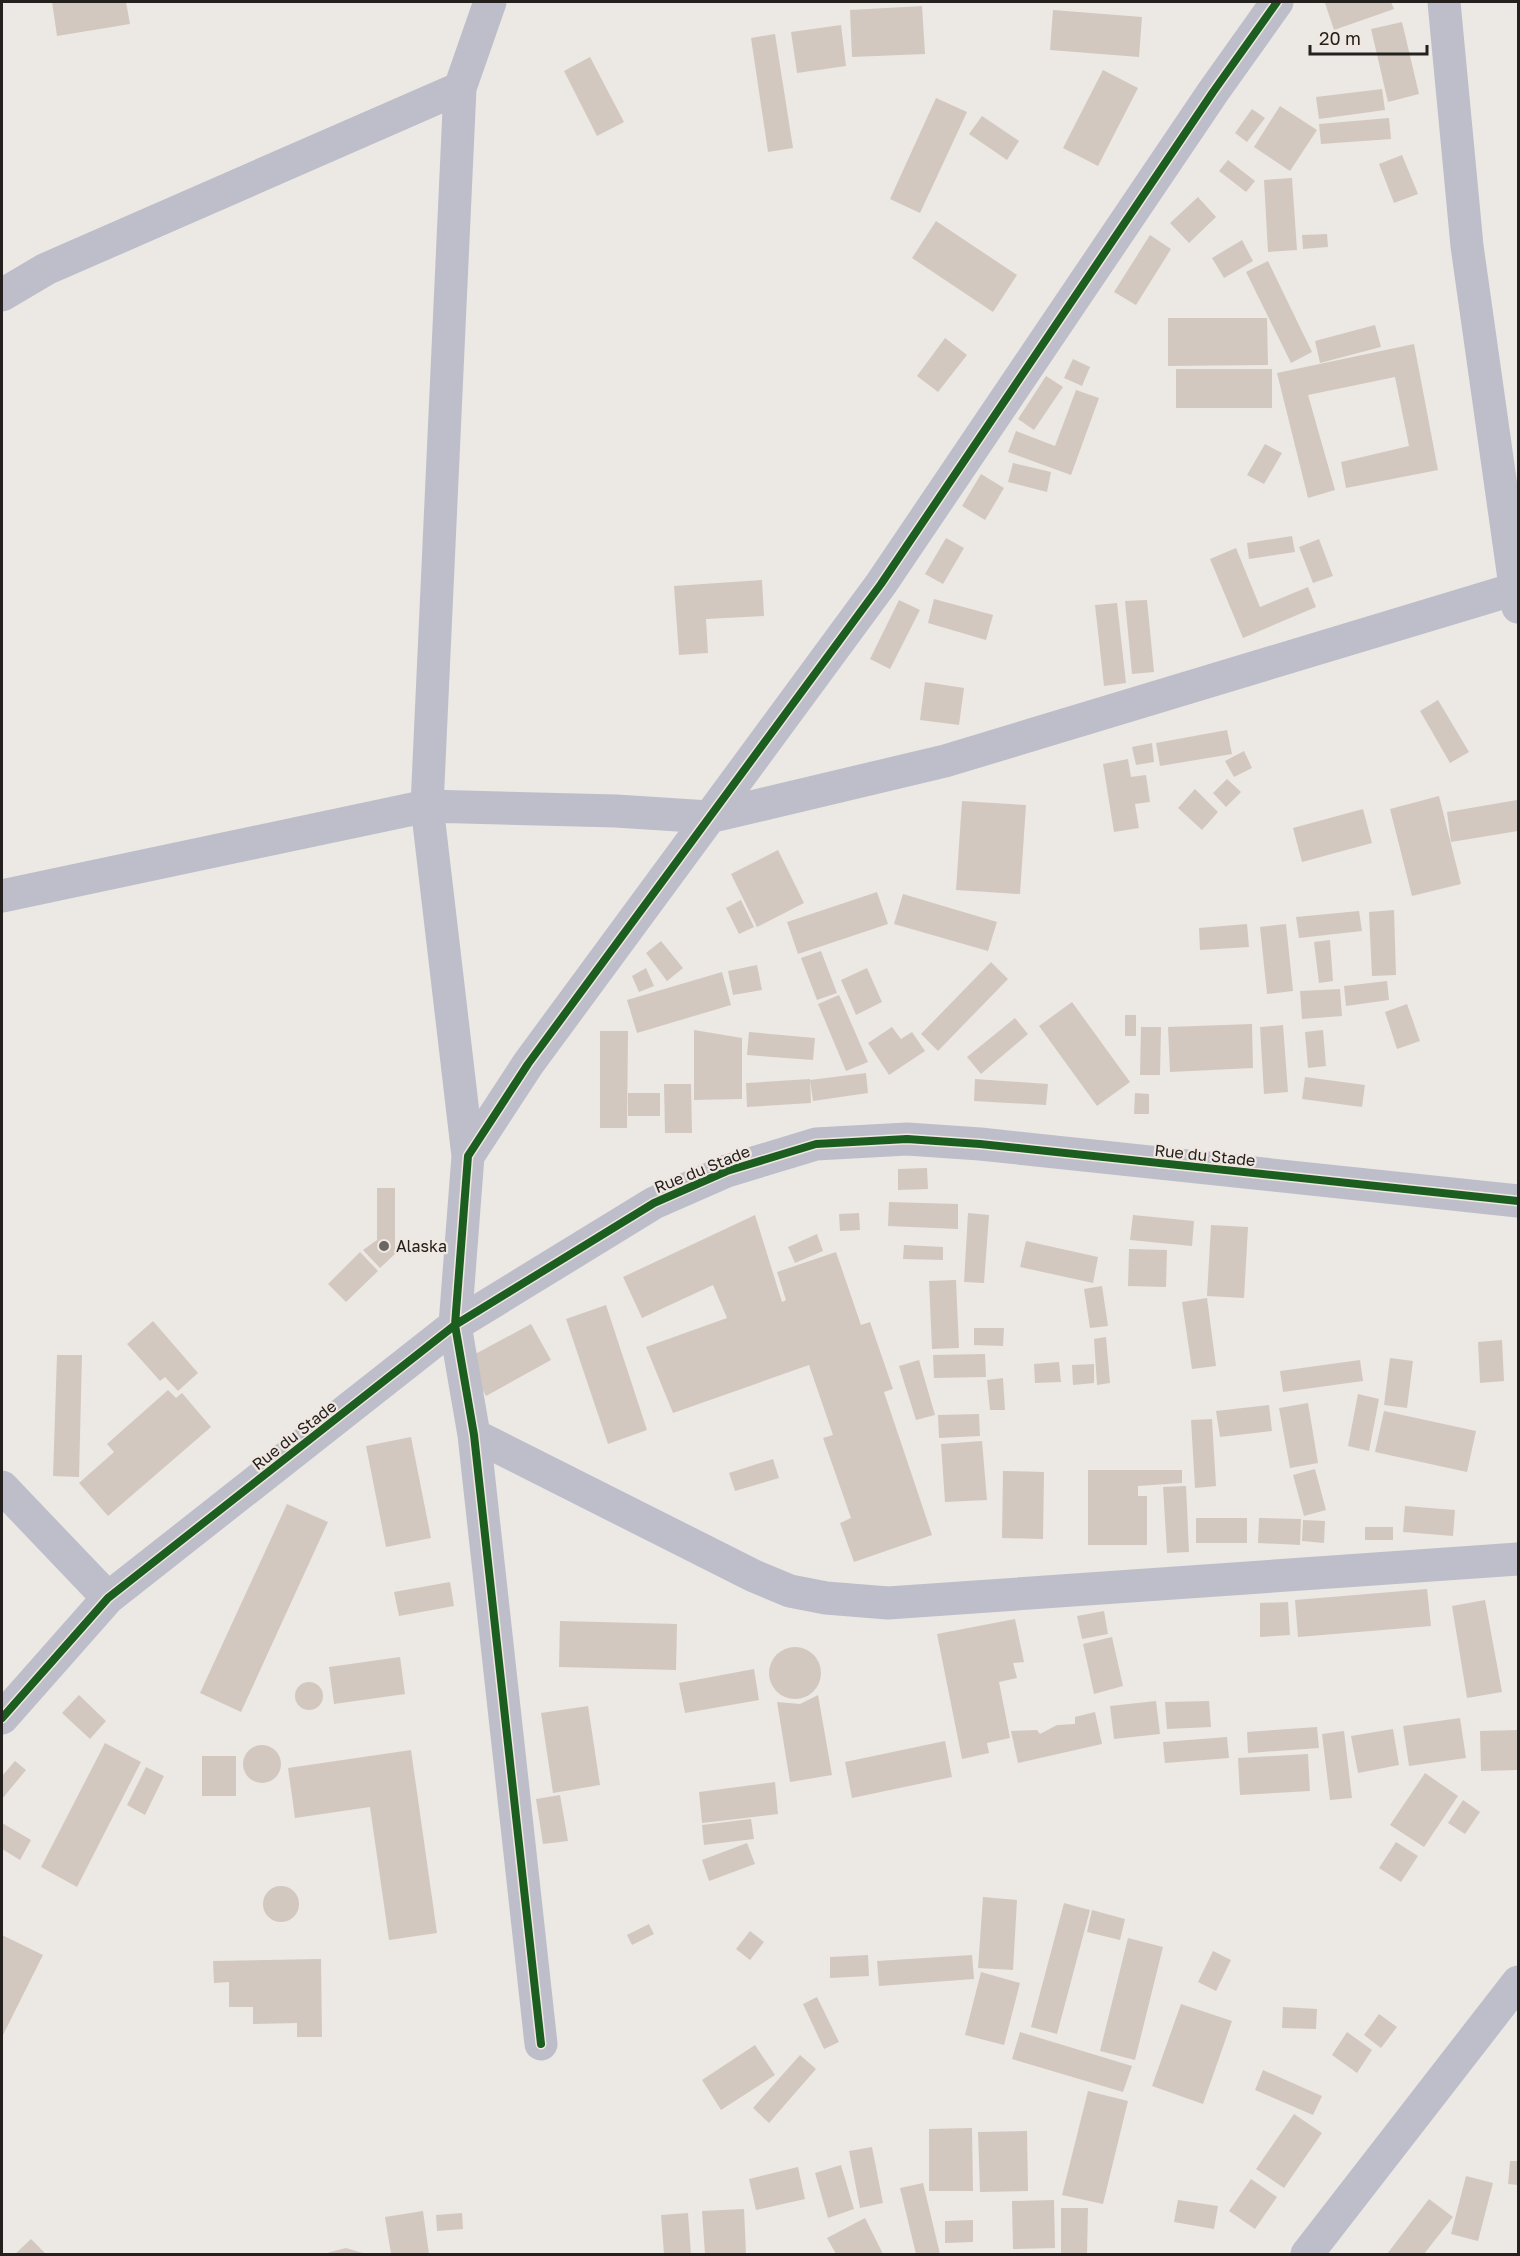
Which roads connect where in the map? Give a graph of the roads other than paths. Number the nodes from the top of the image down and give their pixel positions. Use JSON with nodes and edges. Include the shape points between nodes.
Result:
{"nodes":[{"id":1,"x":489,"y":2,"type":"edge"},
{"id":2,"x":1277,"y":2,"type":"edge"},
{"id":3,"x":1444,"y":2,"type":"edge"},
{"id":4,"x":460,"y":88,"type":"junction"},
{"id":5,"x":2,"y":295,"type":"edge"},
{"id":6,"x":1517,"y":595,"type":"edge"},
{"id":7,"x":427,"y":806,"type":"junction"},
{"id":8,"x":709,"y":817,"type":"junction"},
{"id":9,"x":2,"y":896,"type":"edge"},
{"id":10,"x":468,"y":1156,"type":"junction"},
{"id":11,"x":1518,"y":1201,"type":"edge"},
{"id":12,"x":455,"y":1325,"type":"junction"},
{"id":13,"x":474,"y":1435,"type":"junction"},
{"id":14,"x":2,"y":1487,"type":"edge"},
{"id":15,"x":1518,"y":1559,"type":"edge"},
{"id":16,"x":108,"y":1598,"type":"junction"},
{"id":17,"x":2,"y":1718,"type":"edge"},
{"id":18,"x":1518,"y":1982,"type":"edge"},
{"id":19,"x":540,"y":2044,"type":"dead end"},
{"id":20,"x":1307,"y":2254,"type":"edge"}],
"edges":[{"from":1,"to":4,"type":"street"},
{"from":2,"to":8,"type":"street","via":[[881,584]]},
{"from":3,"to":6,"type":"street","via":[[1467,246]]},
{"from":4,"to":5,"type":"street","via":[[46,269]]},
{"from":4,"to":7,"type":"street"},
{"from":6,"to":8,"type":"street","via":[[945,761]]},
{"from":7,"to":8,"type":"street"},
{"from":7,"to":9,"type":"street"},
{"from":7,"to":10,"type":"street"},
{"from":8,"to":10,"type":"street","via":[[528,1064]]},
{"from":10,"to":12,"type":"street"},
{"from":11,"to":12,"type":"street","name":"Rue du Stade","via":[[980,1144],[907,1139],[816,1144],[727,1170],[654,1203]]},
{"from":12,"to":13,"type":"street"},
{"from":12,"to":16,"type":"street","name":"Rue du Stade"},
{"from":13,"to":15,"type":"street","via":[[754,1576],[790,1591],[826,1598],[888,1603]]},
{"from":13,"to":19,"type":"street"},
{"from":14,"to":16,"type":"street"},
{"from":16,"to":17,"type":"street","name":"Rue du Stade"},
{"from":18,"to":20,"type":"street"}]}
